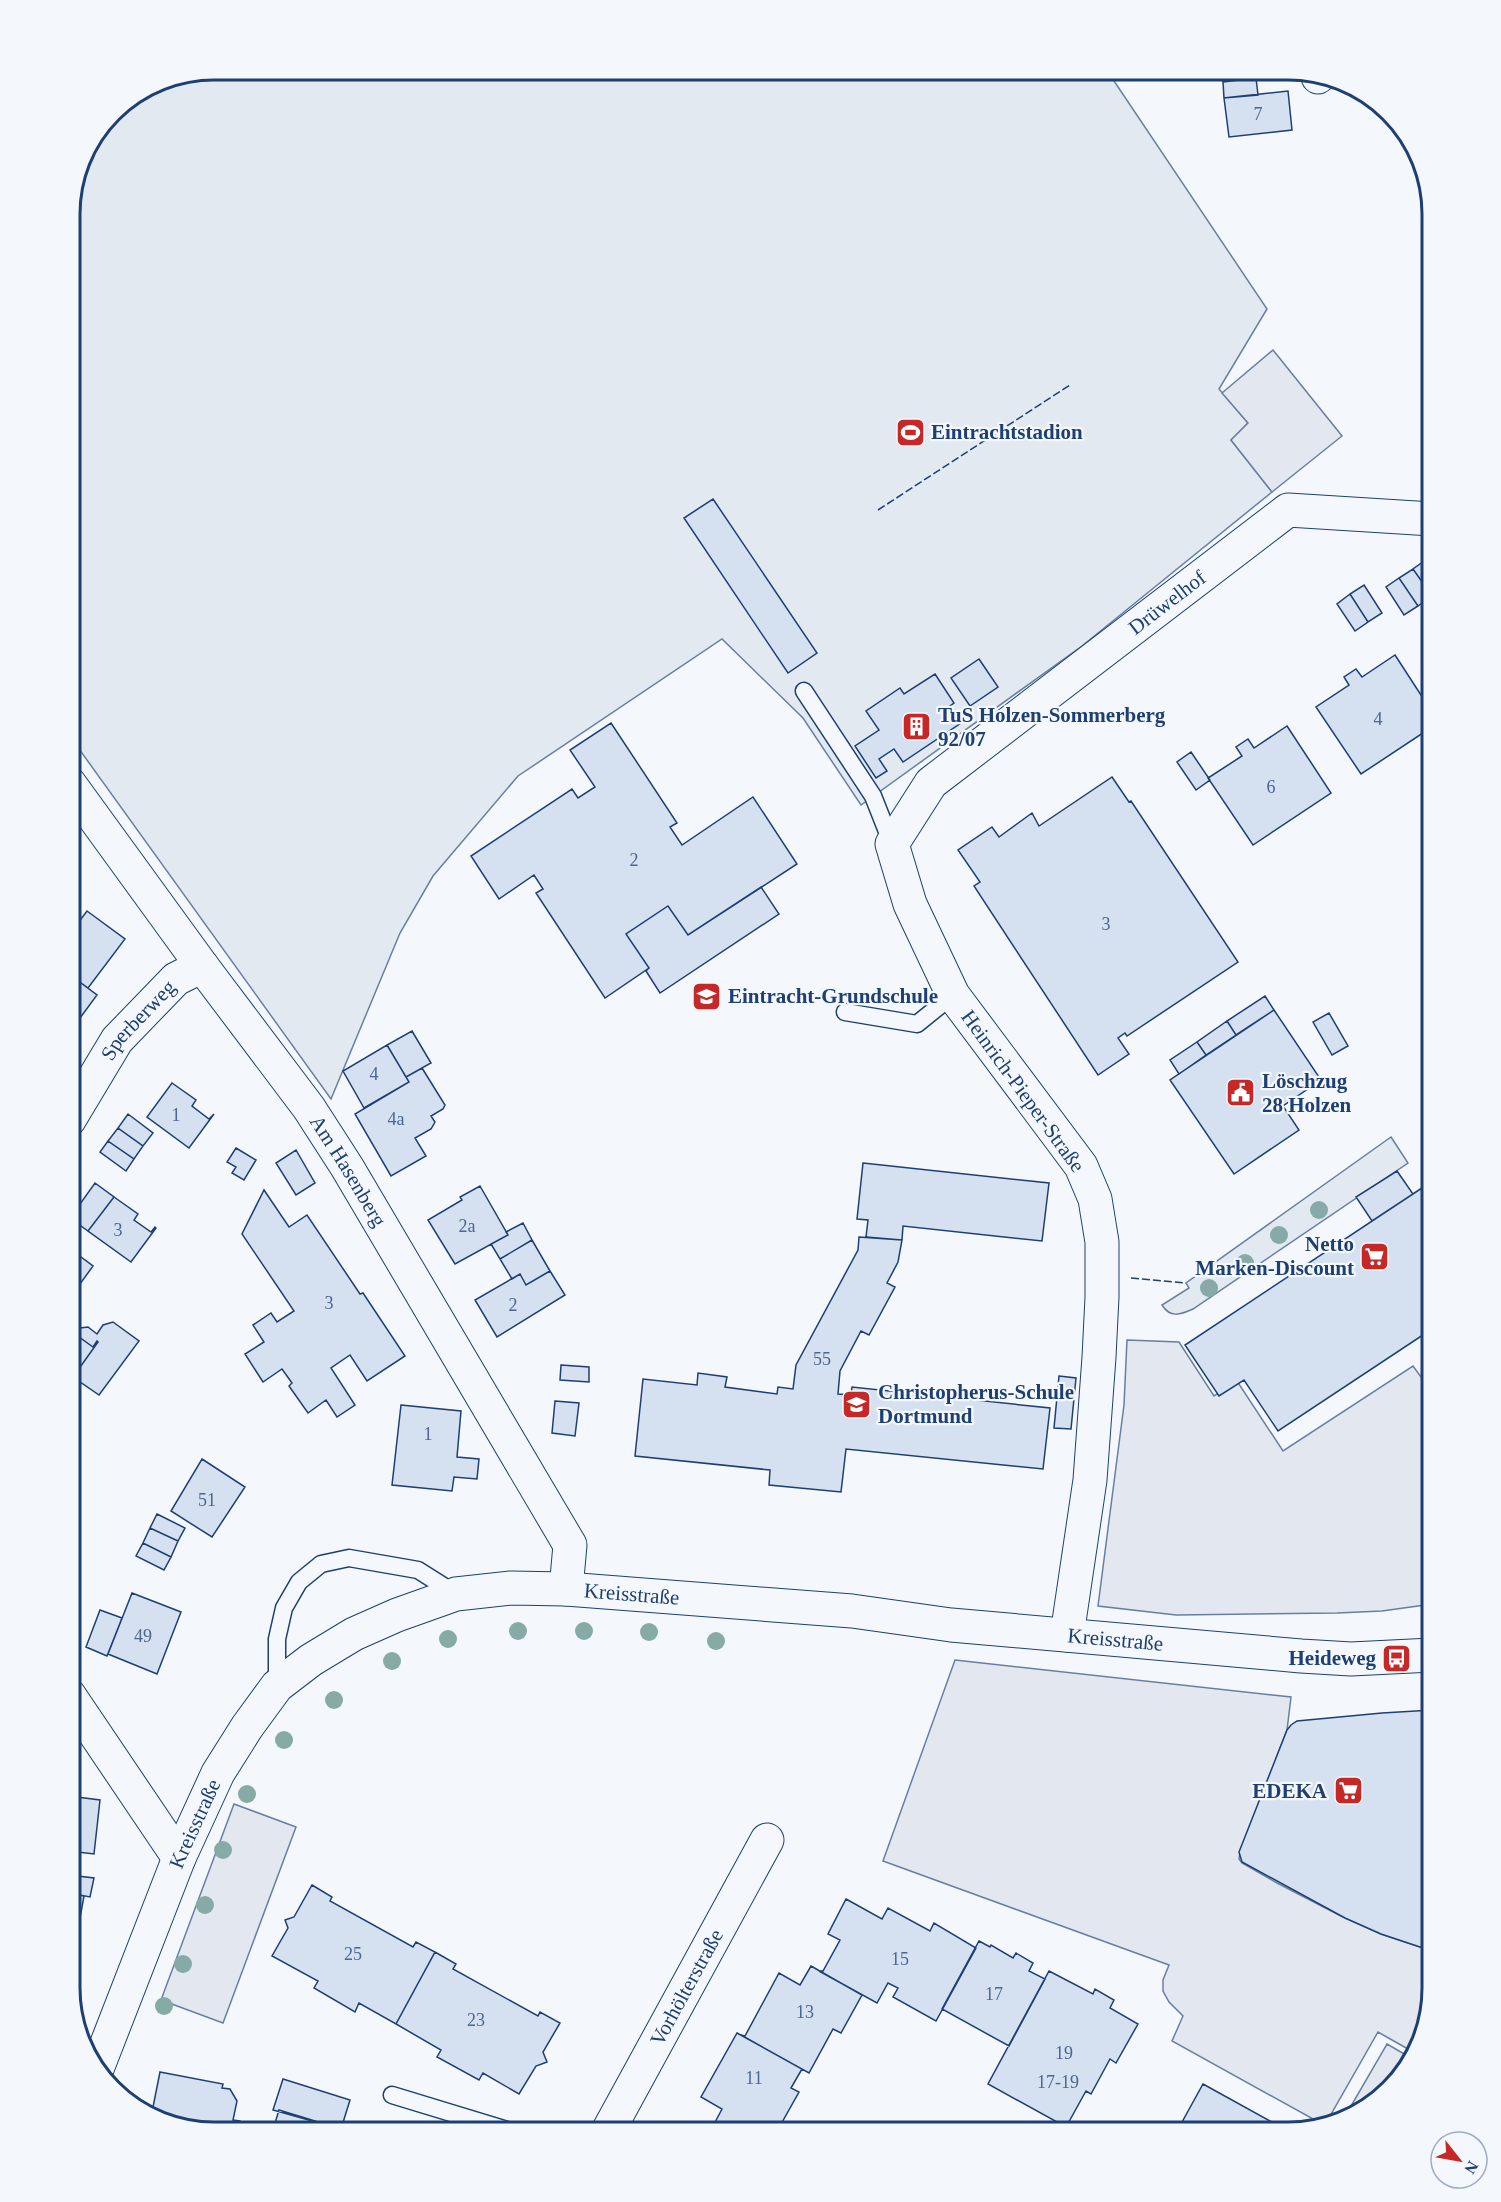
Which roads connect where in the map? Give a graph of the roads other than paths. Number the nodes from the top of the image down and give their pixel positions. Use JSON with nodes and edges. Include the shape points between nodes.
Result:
{"nodes":[{"id":1,"x":1422,"y":518,"type":"edge"},
{"id":2,"x":804,"y":691,"type":"dead end"},
{"id":3,"x":80,"y":798,"type":"edge"},
{"id":4,"x":892,"y":844,"type":"junction"},
{"id":5,"x":202,"y":966,"type":"junction"},
{"id":6,"x":953,"y":995,"type":"junction"},
{"id":7,"x":845,"y":1012,"type":"dead end"},
{"id":8,"x":80,"y":1102,"type":"edge"},
{"id":9,"x":566,"y":1589,"type":"junction"},
{"id":10,"x":456,"y":1594,"type":"junction"},
{"id":11,"x":1067,"y":1635,"type":"junction"},
{"id":12,"x":1422,"y":1656,"type":"edge"},
{"id":13,"x":277,"y":1686,"type":"junction"},
{"id":14,"x":80,"y":1711,"type":"edge"},
{"id":15,"x":767,"y":1840,"type":"dead end"},
{"id":16,"x":179,"y":1858,"type":"junction"},
{"id":17,"x":100,"y":2060,"type":"edge"},
{"id":18,"x":392,"y":2096,"type":"dead end"},
{"id":19,"x":480,"y":2122,"type":"edge"},
{"id":20,"x":613,"y":2122,"type":"edge"}],
"edges":[{"from":1,"to":4,"type":"street","name":"Drüwelhof","via":[[1288,510],[931,783]]},
{"from":2,"to":4,"type":"lane","via":[[873,796]]},
{"from":3,"to":5,"type":"street","name":"Am Hasenberg"},
{"from":4,"to":6,"type":"street","name":"Heinrich-Pieper-Straße","via":[[910,904]]},
{"from":5,"to":8,"type":"street","name":"Sperberweg","via":[[176,980],[117,1040]]},
{"from":5,"to":9,"type":"street","name":"Am Hasenberg","via":[[309,1108],[347,1167],[570,1545]]},
{"from":6,"to":7,"type":"lane","via":[[917,1024]]},
{"from":6,"to":11,"type":"street","name":"Heinrich-Pieper-Straße","via":[[1081,1166],[1095,1199],[1102,1242],[1100,1357],[1090,1480]]},
{"from":9,"to":10,"type":"street","name":"Kreisstraße","via":[[511,1588]]},
{"from":9,"to":11,"type":"street","name":"Kreisstraße","via":[[852,1611]]},
{"from":10,"to":13,"type":"street","name":"Kreisstraße","via":[[354,1634]]},
{"from":10,"to":13,"type":"lane","via":[[418,1570],[349,1558],[321,1564],[298,1582],[284,1608],[278,1639]]},
{"from":11,"to":12,"type":"street","name":"Kreisstraße","via":[[1301,1656]]},
{"from":13,"to":16,"type":"street","name":"Kreisstraße","via":[[218,1773]]},
{"from":14,"to":16,"type":"street"},
{"from":15,"to":20,"type":"street","name":"Vorhölterstraße"},
{"from":16,"to":17,"type":"street","name":"Kreisstraße"},
{"from":18,"to":19,"type":"lane"}]}
